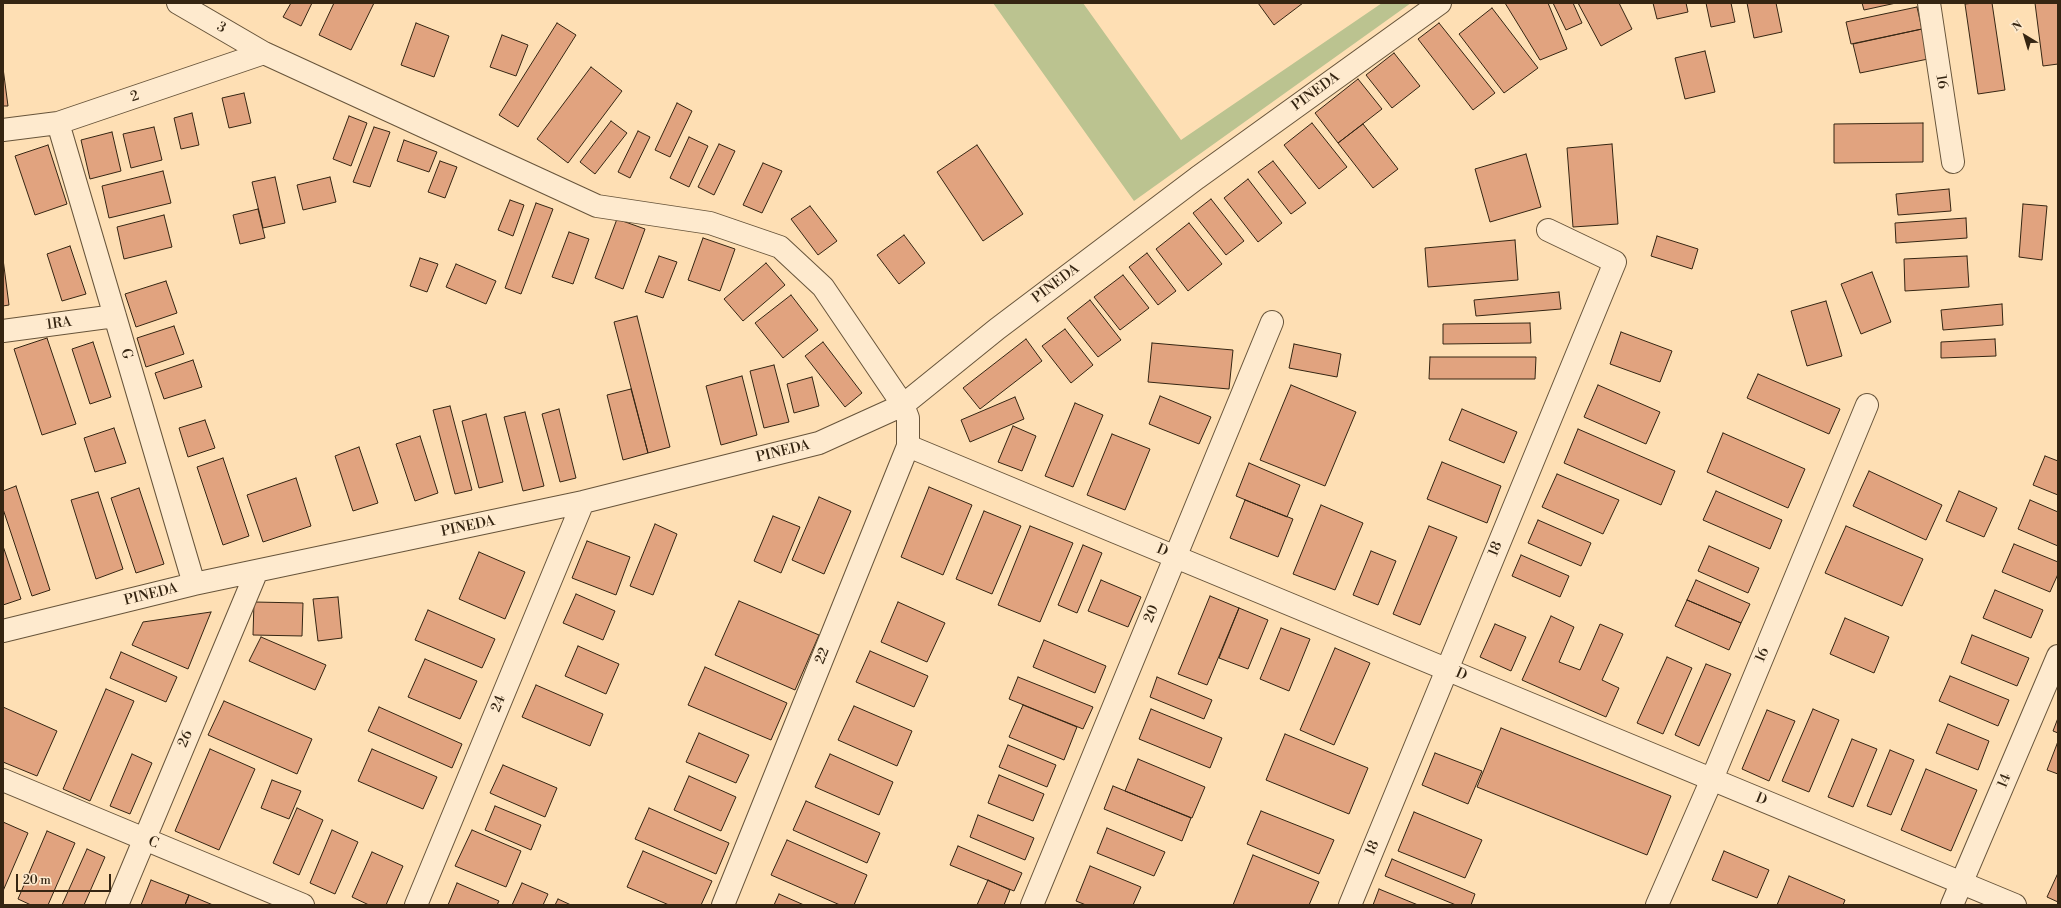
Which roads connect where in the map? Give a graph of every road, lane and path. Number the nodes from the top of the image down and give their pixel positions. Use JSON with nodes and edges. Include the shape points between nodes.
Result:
{"nodes":[{"id":1,"x":178,"y":3,"type":"edge"},
{"id":2,"x":1440,"y":3,"type":"edge"},
{"id":3,"x":1929,"y":3,"type":"edge"},
{"id":4,"x":264,"y":53,"type":"junction"},
{"id":5,"x":58,"y":123,"type":"junction"},
{"id":6,"x":3,"y":130,"type":"edge"},
{"id":7,"x":1953,"y":162,"type":"dead end"},
{"id":8,"x":1548,"y":230,"type":"dead end"},
{"id":9,"x":115,"y":316,"type":"junction"},
{"id":10,"x":1272,"y":322,"type":"dead end"},
{"id":11,"x":3,"y":331,"type":"edge"},
{"id":12,"x":903,"y":405,"type":"junction"},
{"id":13,"x":1868,"y":405,"type":"dead end"},
{"id":14,"x":908,"y":446,"type":"junction"},
{"id":15,"x":583,"y":502,"type":"junction"},
{"id":16,"x":1176,"y":557,"type":"junction"},
{"id":17,"x":256,"y":573,"type":"junction"},
{"id":18,"x":194,"y":584,"type":"junction"},
{"id":19,"x":3,"y":631,"type":"edge"},
{"id":20,"x":2058,"y":656,"type":"edge"},
{"id":21,"x":1446,"y":669,"type":"junction"},
{"id":22,"x":3,"y":780,"type":"edge"},
{"id":23,"x":1712,"y":780,"type":"junction"},
{"id":24,"x":144,"y":839,"type":"junction"},
{"id":25,"x":1962,"y":883,"type":"junction"},
{"id":26,"x":117,"y":905,"type":"edge"},
{"id":27,"x":303,"y":905,"type":"edge"},
{"id":28,"x":416,"y":905,"type":"edge"},
{"id":29,"x":723,"y":905,"type":"edge"},
{"id":30,"x":1032,"y":905,"type":"edge"},
{"id":31,"x":1350,"y":905,"type":"edge"},
{"id":32,"x":1656,"y":905,"type":"edge"},
{"id":33,"x":1952,"y":905,"type":"edge"},
{"id":34,"x":2015,"y":905,"type":"edge"}],
"edges":[{"from":1,"to":4,"type":"street","name":"3"},
{"from":2,"to":12,"type":"street","name":"PINEDA","via":[[1197,178],[997,329]]},
{"from":3,"to":7,"type":"street","name":"16"},
{"from":4,"to":5,"type":"street","name":"2"},
{"from":4,"to":12,"type":"street","name":"3","via":[[597,206],[710,223],[780,247],[824,287]]},
{"from":5,"to":6,"type":"street","name":"2"},
{"from":5,"to":9,"type":"street","name":"G"},
{"from":8,"to":21,"type":"street","name":"18","via":[[1615,262]]},
{"from":9,"to":11,"type":"street","name":"1RA"},
{"from":9,"to":18,"type":"street","name":"G"},
{"from":10,"to":16,"type":"street","name":"20"},
{"from":12,"to":14,"type":"street","name":"22","via":[[908,418]]},
{"from":12,"to":15,"type":"street","name":"PINEDA","via":[[819,443]]},
{"from":13,"to":23,"type":"street","name":"16"},
{"from":14,"to":16,"type":"street","name":"D"},
{"from":14,"to":29,"type":"street","name":"22"},
{"from":15,"to":17,"type":"street","name":"PINEDA"},
{"from":15,"to":28,"type":"street","name":"24"},
{"from":16,"to":21,"type":"street","name":"D"},
{"from":16,"to":30,"type":"street","name":"20"},
{"from":17,"to":18,"type":"street","name":"PINEDA"},
{"from":17,"to":24,"type":"street","name":"26"},
{"from":18,"to":19,"type":"street","name":"PINEDA"},
{"from":20,"to":25,"type":"street","name":"14"},
{"from":21,"to":23,"type":"street","name":"D"},
{"from":21,"to":31,"type":"street","name":"18"},
{"from":22,"to":24,"type":"street","name":"C"},
{"from":23,"to":25,"type":"street","name":"D"},
{"from":23,"to":32,"type":"street","name":"16"},
{"from":24,"to":26,"type":"street","name":"26"},
{"from":24,"to":27,"type":"street","name":"C"},
{"from":25,"to":33,"type":"street","name":"14"},
{"from":25,"to":34,"type":"street","name":"D"}]}
